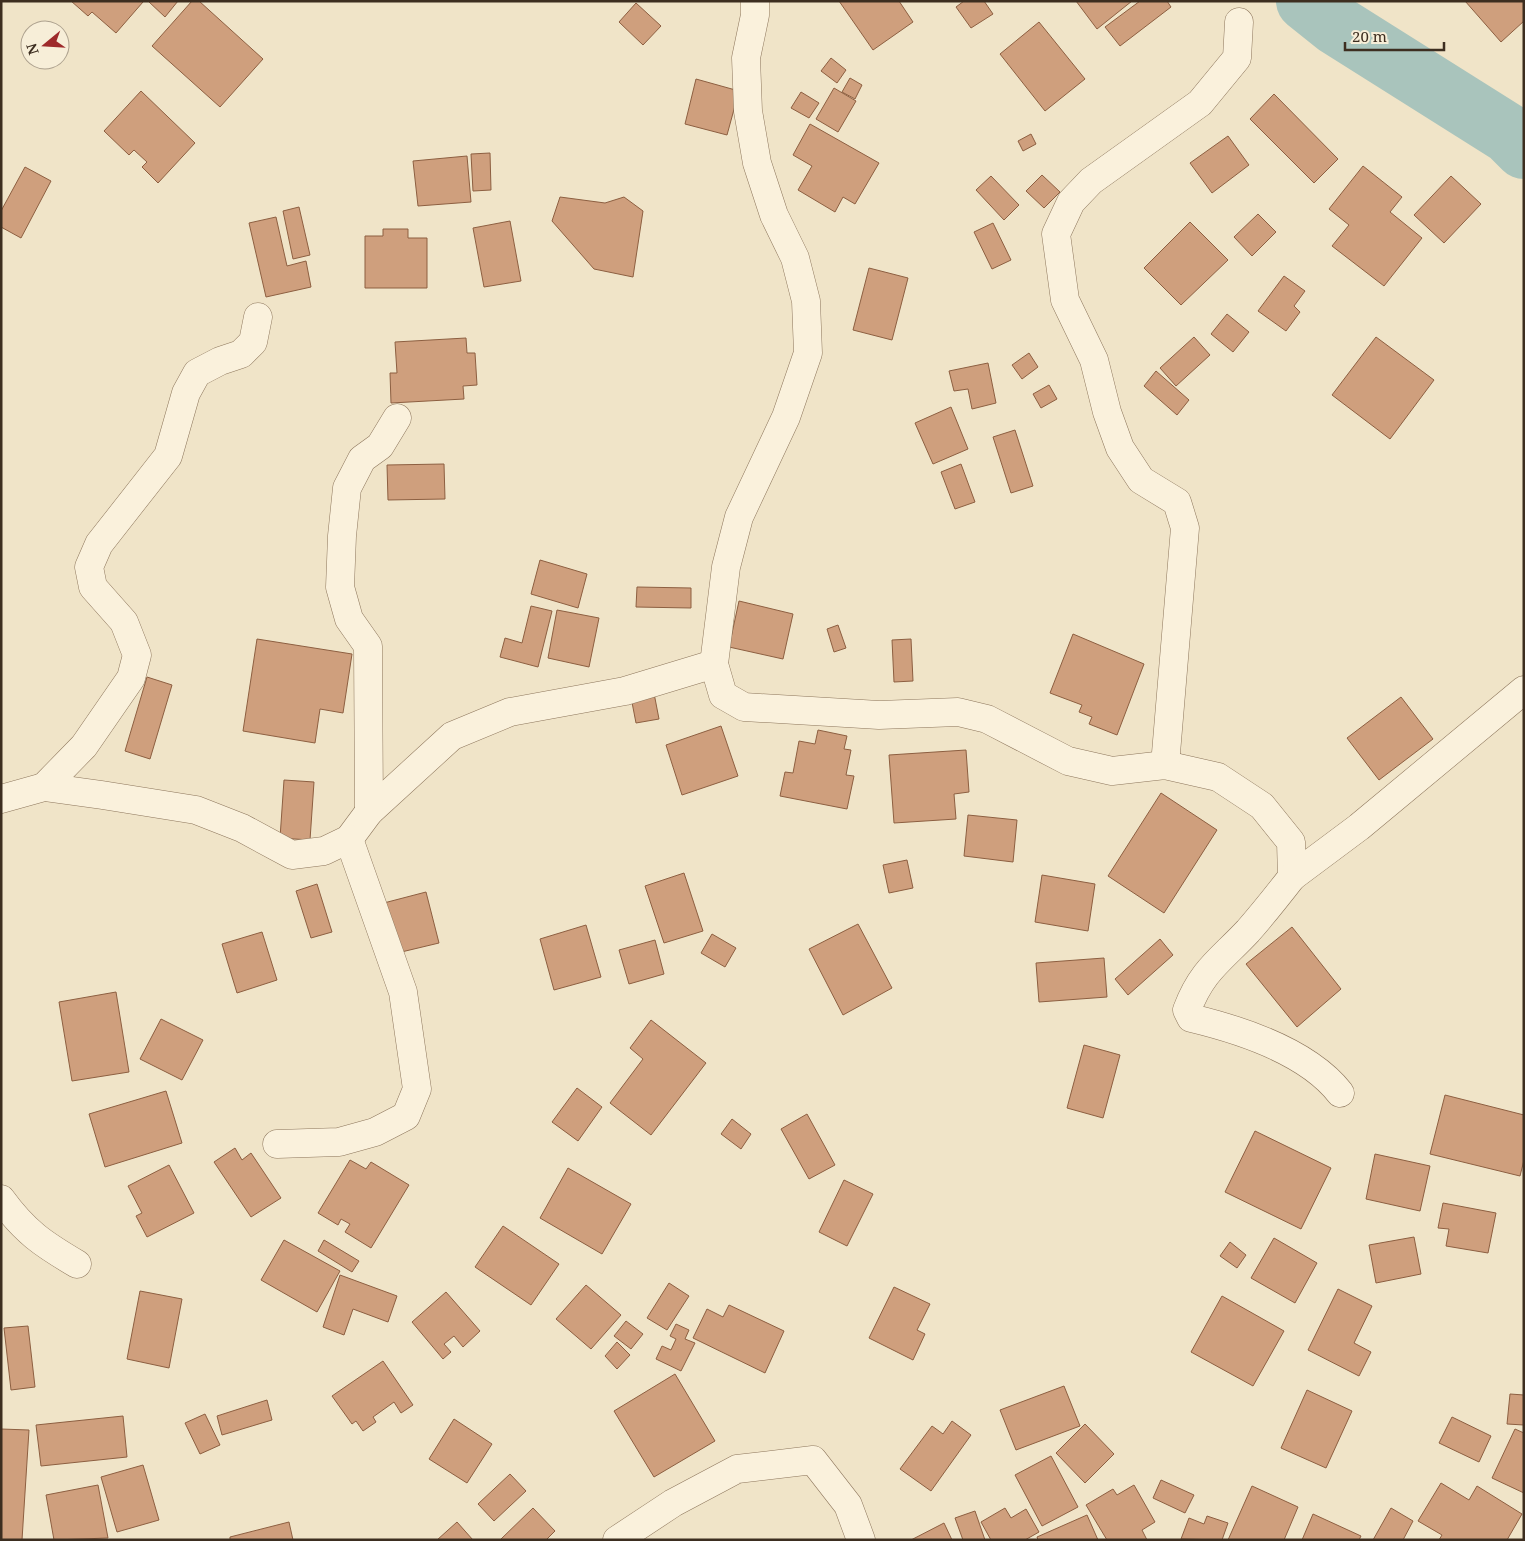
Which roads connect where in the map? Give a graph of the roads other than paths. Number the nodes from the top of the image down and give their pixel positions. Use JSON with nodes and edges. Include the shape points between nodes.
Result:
{"nodes":[{"id":1,"x":755,"y":1,"type":"edge"},
{"id":2,"x":1239,"y":22,"type":"dead end"},
{"id":3,"x":258,"y":317,"type":"dead end"},
{"id":4,"x":398,"y":418,"type":"dead end"},
{"id":5,"x":714,"y":664,"type":"junction"},
{"id":6,"x":1524,"y":690,"type":"edge"},
{"id":7,"x":1165,"y":766,"type":"junction"},
{"id":8,"x":44,"y":787,"type":"junction"},
{"id":9,"x":1,"y":799,"type":"edge"},
{"id":10,"x":369,"y":812,"type":"junction"},
{"id":11,"x":349,"y":839,"type":"junction"},
{"id":12,"x":1292,"y":877,"type":"junction"},
{"id":13,"x":1340,"y":1093,"type":"dead end"},
{"id":14,"x":277,"y":1144,"type":"dead end"},
{"id":15,"x":1,"y":1199,"type":"edge"},
{"id":16,"x":77,"y":1264,"type":"dead end"},
{"id":17,"x":617,"y":1540,"type":"edge"},
{"id":18,"x":860,"y":1540,"type":"edge"}],
"edges":[{"from":1,"to":5,"type":"street","via":[[746,58],[748,111],[757,163],[774,215],[795,258],[804,292],[808,353],[786,417],[739,517],[726,567]]},
{"from":2,"to":7,"type":"street","via":[[1237,58],[1200,103],[1091,181],[1072,202],[1056,234],[1065,300],[1094,360],[1120,448],[1141,480],[1177,502],[1185,528]]},
{"from":3,"to":8,"type":"street","via":[[253,342],[241,354],[197,373],[186,393],[168,456],[99,544],[89,567],[93,587],[124,622],[137,656],[131,678],[84,746]]},
{"from":4,"to":10,"type":"street","via":[[380,446],[362,459],[347,488],[342,536],[340,587],[349,618],[368,646]]},
{"from":5,"to":7,"type":"street","via":[[723,695],[744,707],[879,715],[958,712],[987,719],[1068,761],[1112,771]]},
{"from":5,"to":10,"type":"street","via":[[625,691],[510,712],[452,736]]},
{"from":6,"to":12,"type":"street","via":[[1373,815]]},
{"from":7,"to":12,"type":"street","via":[[1218,777],[1262,806],[1291,842]]},
{"from":8,"to":9,"type":"street"},
{"from":8,"to":11,"type":"street","via":[[196,810],[242,828],[292,855],[324,850]]},
{"from":10,"to":11,"type":"street"},
{"from":11,"to":14,"type":"street","via":[[403,992],[417,1089],[406,1116],[375,1132],[339,1142]]},
{"from":12,"to":13,"type":"street","via":[[1247,932],[1212,966],[1193,994],[1187,1010],[1192,1018],[1286,1051],[1330,1080]]},
{"from":15,"to":16,"type":"street","via":[[39,1242]]},
{"from":17,"to":18,"type":"street","via":[[673,1503],[737,1469],[813,1460],[848,1505]]}]}
